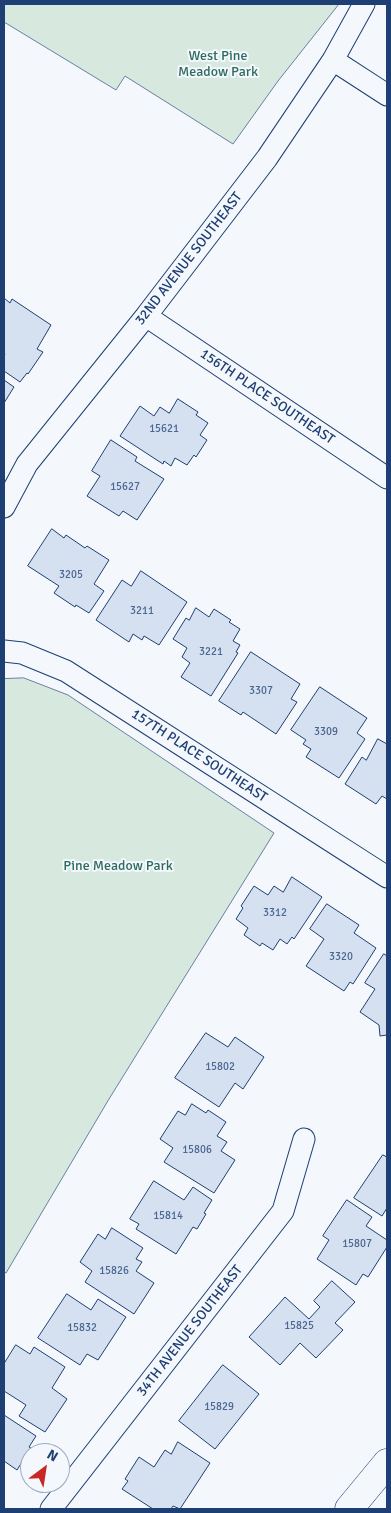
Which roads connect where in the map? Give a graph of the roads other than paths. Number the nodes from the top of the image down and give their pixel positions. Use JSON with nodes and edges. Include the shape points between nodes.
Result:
{"nodes":[{"id":1,"x":364,"y":4,"type":"edge"},
{"id":2,"x":332,"y":60,"type":"junction"},
{"id":3,"x":387,"y":95,"type":"edge"},
{"id":4,"x":146,"y":316,"type":"junction"},
{"id":5,"x":387,"y":478,"type":"edge"},
{"id":6,"x":4,"y":507,"type":"edge"},
{"id":7,"x":4,"y":651,"type":"edge"},
{"id":8,"x":387,"y":877,"type":"edge"},
{"id":9,"x":304,"y":1139,"type":"dead end"},
{"id":10,"x":387,"y":1463,"type":"edge"},
{"id":11,"x":51,"y":1509,"type":"edge"},
{"id":12,"x":349,"y":1509,"type":"edge"}],
"edges":[{"from":1,"to":2,"type":"street","name":"32ND AVENUE SOUTHEAST"},
{"from":2,"to":3,"type":"street"},
{"from":2,"to":4,"type":"street","name":"32ND AVENUE SOUTHEAST","via":[[267,158]]},
{"from":4,"to":5,"type":"street","name":"156TH PLACE SOUTHEAST"},
{"from":4,"to":6,"type":"street","name":"32ND AVENUE SOUTHEAST","via":[[27,464]]},
{"from":7,"to":8,"type":"street","name":"157TH PLACE SOUTHEAST","via":[[22,653],[66,672]]},
{"from":9,"to":11,"type":"street","name":"34TH AVENUE SOUTHEAST","via":[[283,1211]]},
{"from":10,"to":12,"type":"street"}]}
